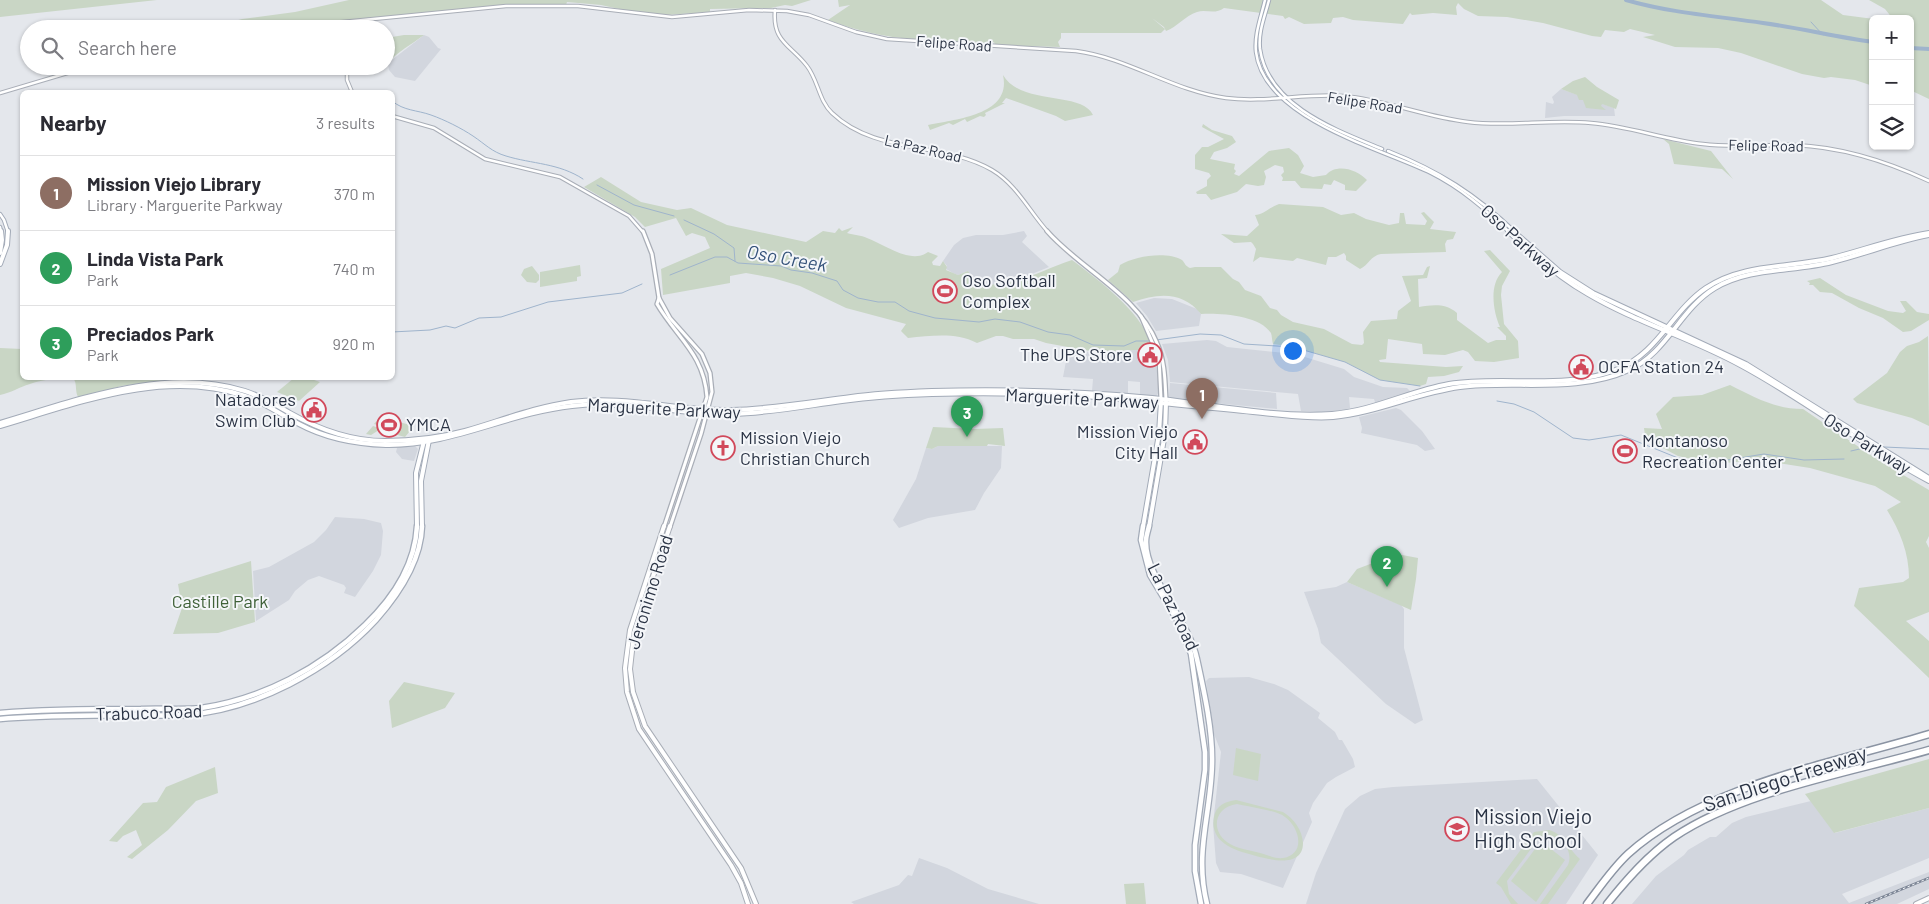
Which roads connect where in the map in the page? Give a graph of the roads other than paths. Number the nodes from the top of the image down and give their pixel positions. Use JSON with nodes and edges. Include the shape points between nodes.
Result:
{"nodes":[{"id":1,"x":1265,"y":0,"type":"edge"},
{"id":2,"x":1269,"y":0,"type":"edge"},
{"id":3,"x":775,"y":10,"type":"junction"},
{"id":4,"x":368,"y":20,"type":"edge"},
{"id":5,"x":61,"y":75,"type":"edge"},
{"id":6,"x":346,"y":75,"type":"edge"},
{"id":7,"x":351,"y":90,"type":"edge"},
{"id":8,"x":0,"y":93,"type":"edge"},
{"id":9,"x":1285,"y":98,"type":"junction"},
{"id":10,"x":395,"y":117,"type":"edge"},
{"id":11,"x":1929,"y":181,"type":"edge"},
{"id":12,"x":0,"y":214,"type":"edge"},
{"id":13,"x":0,"y":227,"type":"edge"},
{"id":14,"x":1929,"y":234,"type":"edge"},
{"id":15,"x":0,"y":253,"type":"edge"},
{"id":16,"x":0,"y":264,"type":"edge"},
{"id":17,"x":1668,"y":330,"type":"junction"},
{"id":18,"x":1673,"y":333,"type":"junction"},
{"id":19,"x":1154,"y":337,"type":"junction"},
{"id":20,"x":1161,"y":401,"type":"junction"},
{"id":21,"x":1166,"y":402,"type":"junction"},
{"id":22,"x":534,"y":411,"type":"joint"},
{"id":23,"x":706,"y":412,"type":"junction"},
{"id":24,"x":0,"y":424,"type":"edge"},
{"id":25,"x":427,"y":440,"type":"junction"},
{"id":26,"x":1929,"y":478,"type":"edge"},
{"id":27,"x":1929,"y":482,"type":"edge"},
{"id":28,"x":418,"y":483,"type":"junction"},
{"id":29,"x":0,"y":713,"type":"edge"},
{"id":30,"x":0,"y":718,"type":"edge"},
{"id":31,"x":1929,"y":734,"type":"edge"},
{"id":32,"x":1929,"y":750,"type":"edge"},
{"id":33,"x":1929,"y":898,"type":"edge"},
{"id":34,"x":748,"y":904,"type":"edge"},
{"id":35,"x":756,"y":904,"type":"edge"},
{"id":36,"x":1201,"y":904,"type":"edge"},
{"id":37,"x":1207,"y":904,"type":"edge"},
{"id":38,"x":1587,"y":904,"type":"edge"},
{"id":39,"x":1607,"y":904,"type":"edge"},
{"id":40,"x":1916,"y":904,"type":"edge"}],
"edges":[{"from":1,"to":9,"type":"main road","name":"Oso Parkway","via":[[1256,37],[1256,54],[1265,76]]},
{"from":2,"to":9,"type":"main road","name":"Oso Parkway","via":[[1260,35],[1260,52],[1270,77]]},
{"from":3,"to":4,"type":"main road","name":"Felipe Road","via":[[672,17],[598,7],[506,6]]},
{"from":3,"to":9,"type":"main road","name":"Felipe Road","via":[[809,15],[887,39],[1088,53],[1123,62],[1176,86],[1210,96],[1251,100]]},
{"from":3,"to":19,"type":"main road","name":"La Paz Road","via":[[774,25],[780,38],[809,67],[824,103],[839,119],[878,139],[961,156],[1001,176],[1022,195],[1052,238],[1122,296]]},
{"from":5,"to":8,"type":"main road"},
{"from":6,"to":7,"type":"main road"},
{"from":9,"to":11,"type":"main road","name":"Felipe Road","via":[[1346,97],[1481,124],[1581,123],[1608,125],[1704,144],[1820,147],[1876,160]]},
{"from":9,"to":17,"type":"main road","name":"Oso Parkway","via":[[1307,117],[1335,132],[1415,165],[1453,185],[1563,279],[1615,309]]},
{"from":10,"to":23,"type":"main road","name":"Jeronimo Road","via":[[434,128],[485,158],[560,177],[629,216],[650,243],[659,298],[657,304],[662,315],[702,365],[708,388]]},
{"from":12,"to":16,"type":"main road","via":[[7,226],[8,238]]},
{"from":13,"to":15,"type":"main road"},
{"from":14,"to":17,"type":"main road","name":"Marguerite Parkway","via":[[1887,240],[1832,258],[1730,277],[1703,290]]},
{"from":14,"to":18,"type":"main road","name":"Marguerite Parkway","via":[[1891,242],[1832,262],[1734,279],[1708,292]]},
{"from":17,"to":18,"type":"main road","name":"Oso Parkway"},
{"from":17,"to":21,"type":"main road","name":"Marguerite Parkway","via":[[1643,356],[1624,368],[1600,376],[1559,381],[1453,384],[1346,412],[1300,413]]},
{"from":18,"to":21,"type":"main road","name":"Marguerite Parkway","via":[[1646,362],[1610,377],[1566,384],[1455,387],[1355,415],[1326,418]]},
{"from":18,"to":26,"type":"main road","name":"Oso Parkway","via":[[1723,352],[1758,370]]},
{"from":18,"to":27,"type":"main road","name":"Oso Parkway","via":[[1741,366]]},
{"from":19,"to":20,"type":"main road","name":"La Paz Road","via":[[1161,368]]},
{"from":19,"to":21,"type":"main road","name":"La Paz Road","via":[[1166,368]]},
{"from":20,"to":21,"type":"main road","name":"Marguerite Parkway"},
{"from":20,"to":23,"type":"main road","name":"Marguerite Parkway","via":[[1060,395],[907,395],[753,413]]},
{"from":20,"to":36,"type":"main road","name":"La Paz Road","via":[[1159,434],[1142,526],[1142,549],[1150,575],[1177,620],[1191,654],[1205,752],[1194,871]]},
{"from":21,"to":37,"type":"main road","name":"La Paz Road","via":[[1165,433],[1146,542],[1154,573],[1190,634],[1200,673],[1212,764],[1200,871]]},
{"from":22,"to":23,"type":"main road","name":"Marguerite Parkway","via":[[603,404]]},
{"from":22,"to":25,"type":"main road","name":"Marguerite Parkway"},
{"from":23,"to":34,"type":"main road","name":"Jeronimo Road","via":[[630,630],[624,679],[630,708],[639,728],[731,865]]},
{"from":23,"to":35,"type":"main road","name":"Jeronimo Road","via":[[634,633],[629,676],[645,726],[741,868]]},
{"from":24,"to":25,"type":"main road","name":"Marguerite Parkway","via":[[125,392],[188,386],[225,390],[251,398],[318,433],[344,440],[378,445]]},
{"from":25,"to":28,"type":"main road","name":"Trabuco Road","via":[[417,468]]},
{"from":28,"to":29,"type":"main road","name":"Trabuco Road","via":[[418,530],[413,551],[390,596],[356,634],[292,677],[248,696],[199,708]]},
{"from":28,"to":30,"type":"main road","name":"Trabuco Road","via":[[423,526],[413,564],[385,611],[354,642],[314,671],[257,698],[208,712]]},
{"from":31,"to":38,"type":"highway","name":"San Diego Freeway","via":[[1764,782],[1695,809],[1670,822],[1629,853]]},
{"from":32,"to":39,"type":"highway","name":"San Diego Freeway","via":[[1770,794],[1718,812],[1658,849]]},
{"from":33,"to":40,"type":"main road"}]}
